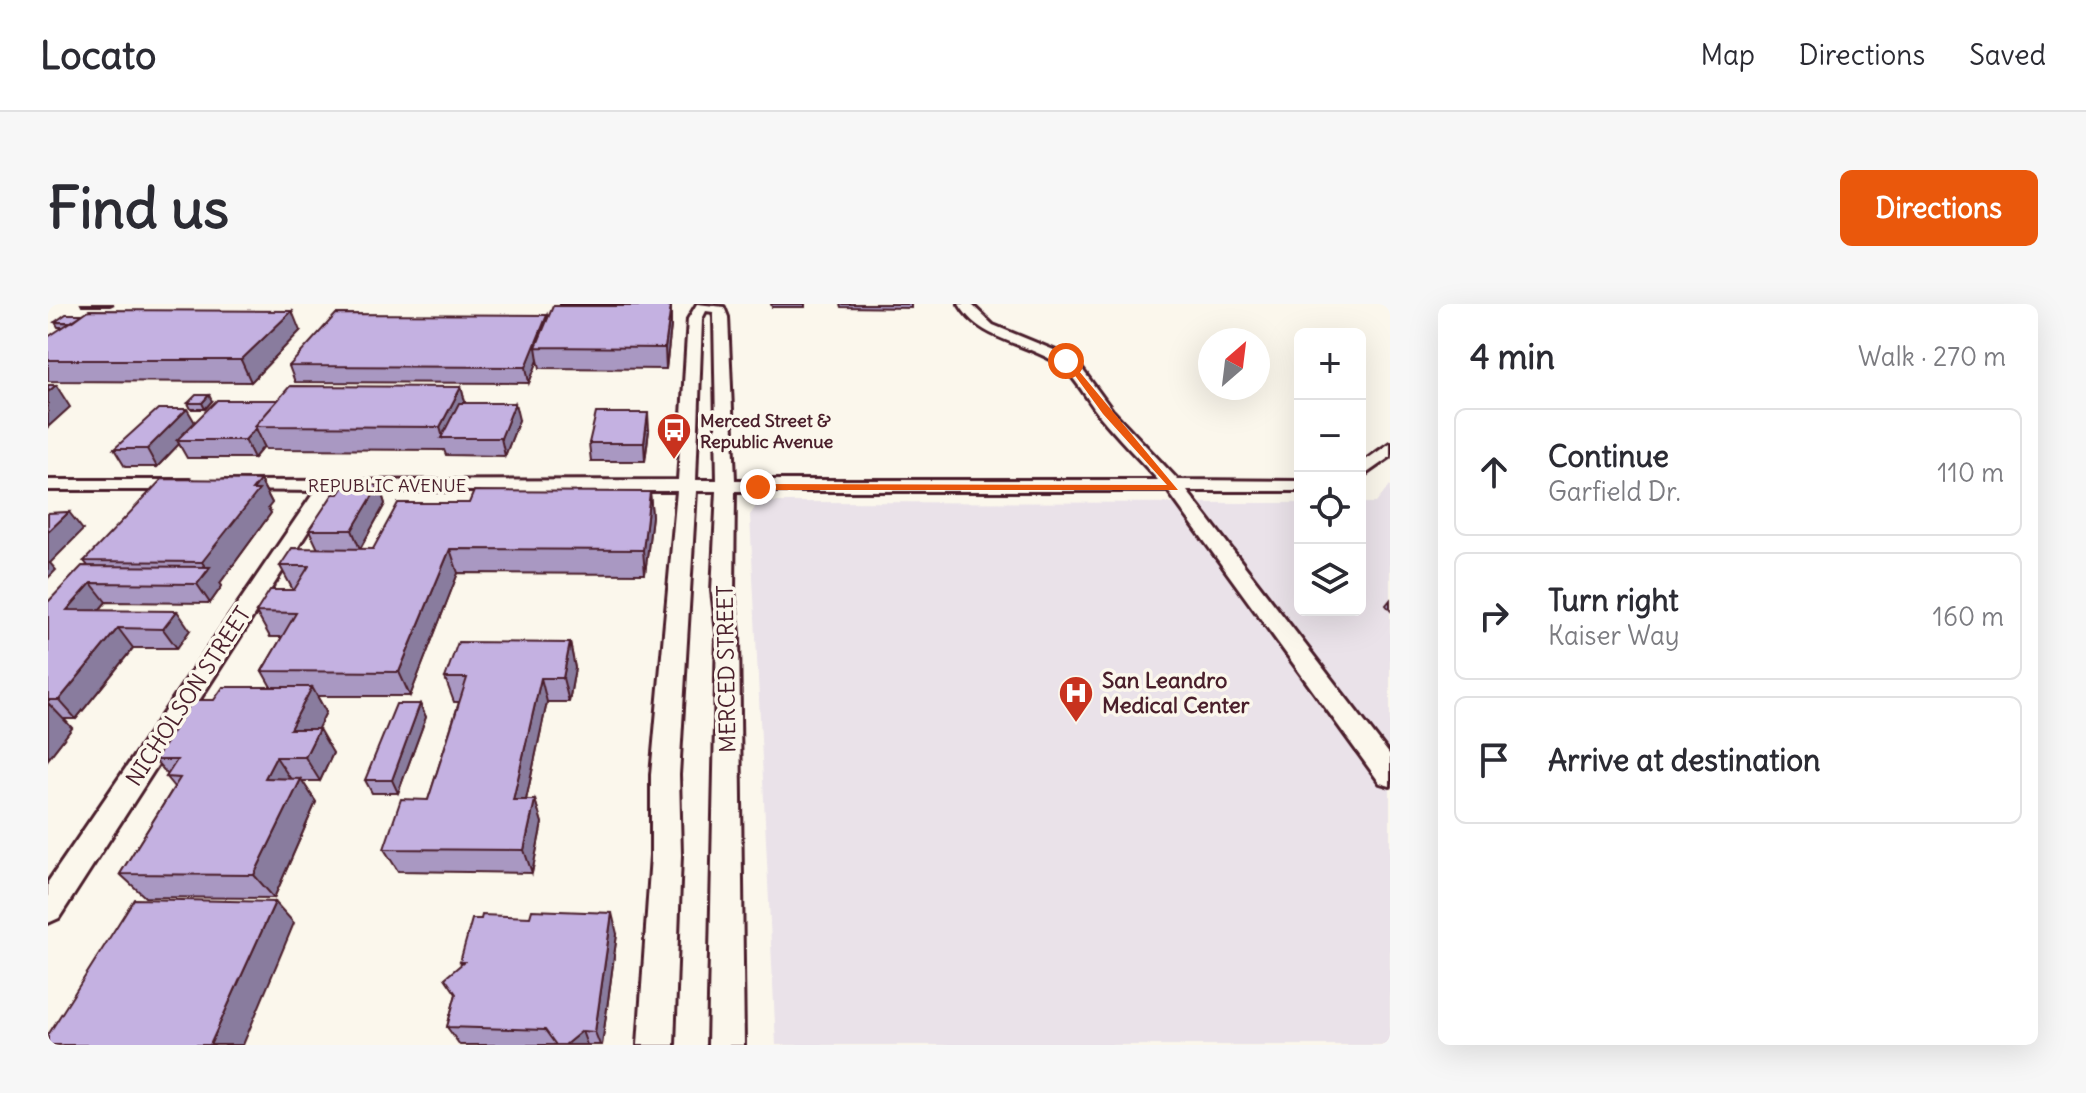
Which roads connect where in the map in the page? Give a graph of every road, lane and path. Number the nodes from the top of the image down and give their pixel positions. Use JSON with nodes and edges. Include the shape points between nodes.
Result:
{"nodes":[{"id":1,"x":965,"y":304,"type":"edge"},
{"id":2,"x":703,"y":305,"type":"edge"},
{"id":3,"x":1390,"y":448,"type":"edge"},
{"id":4,"x":1361,"y":472,"type":"edge"},
{"id":5,"x":48,"y":485,"type":"edge"},
{"id":6,"x":328,"y":485,"type":"junction"},
{"id":7,"x":687,"y":486,"type":"junction"},
{"id":8,"x":1294,"y":486,"type":"edge"},
{"id":9,"x":726,"y":487,"type":"junction"},
{"id":10,"x":1175,"y":488,"type":"junction"},
{"id":11,"x":1390,"y":775,"type":"edge"},
{"id":12,"x":48,"y":908,"type":"edge"},
{"id":13,"x":656,"y":1045,"type":"edge"},
{"id":14,"x":726,"y":1045,"type":"edge"}],
"edges":[{"from":1,"to":10,"type":"street","via":[[988,328],[1074,368],[1106,413]]},
{"from":2,"to":7,"type":"street","name":"MERCED STREET","via":[[695,319]]},
{"from":2,"to":9,"type":"street","name":"MERCED STREET","via":[[719,310],[721,317]]},
{"from":3,"to":4,"type":"street"},
{"from":5,"to":6,"type":"street","name":"REPUBLIC AVENUE"},
{"from":6,"to":7,"type":"street","name":"REPUBLIC AVENUE"},
{"from":6,"to":12,"type":"street","name":"NICHOLSON STREET"},
{"from":7,"to":9,"type":"street","name":"REPUBLIC AVENUE"},
{"from":7,"to":13,"type":"street","name":"MERCED STREET","via":[[665,775]]},
{"from":8,"to":10,"type":"street","name":"REPUBLIC AVENUE"},
{"from":9,"to":10,"type":"street","name":"REPUBLIC AVENUE"},
{"from":9,"to":14,"type":"street","name":"MERCED STREET"},
{"from":10,"to":11,"type":"street"}]}
